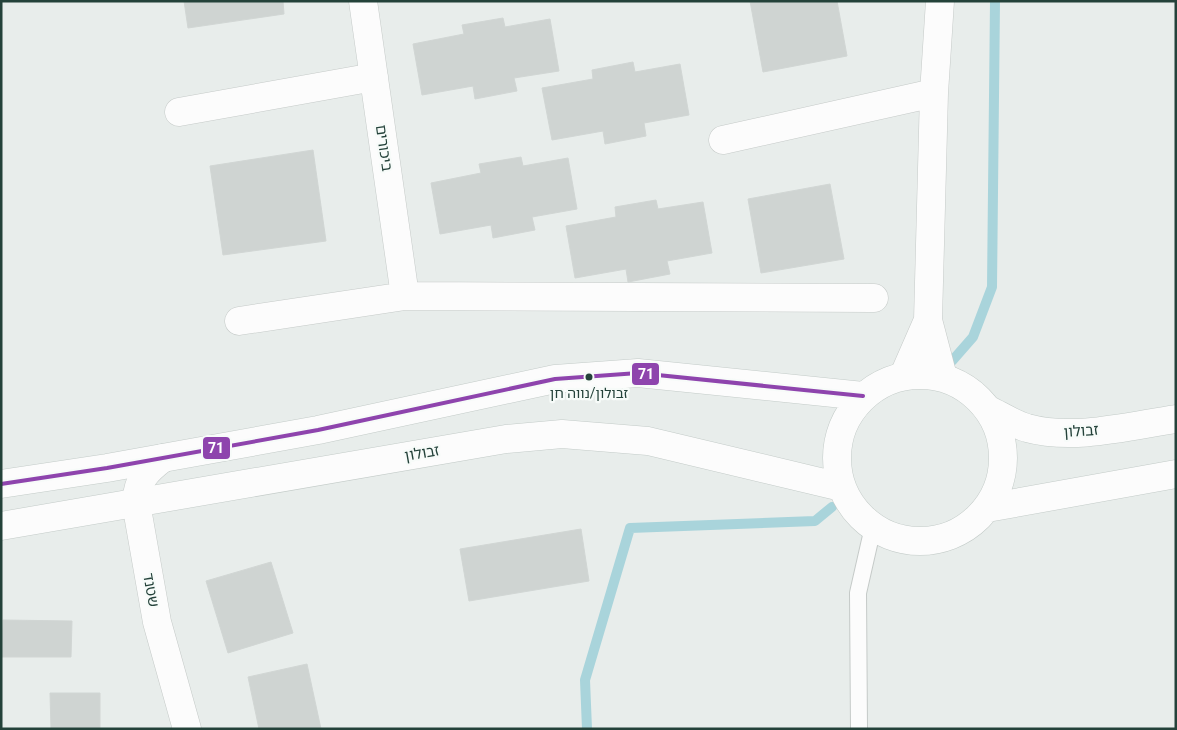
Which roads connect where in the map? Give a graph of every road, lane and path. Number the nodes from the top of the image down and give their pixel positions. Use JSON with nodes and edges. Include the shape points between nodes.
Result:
{"nodes":[{"id":1,"x":363,"y":1,"type":"edge"},
{"id":2,"x":940,"y":1,"type":"edge"},
{"id":3,"x":374,"y":77,"type":"junction"},
{"id":4,"x":934,"y":94,"type":"junction"},
{"id":5,"x":179,"y":112,"type":"dead end"},
{"id":6,"x":723,"y":140,"type":"dead end"},
{"id":7,"x":405,"y":296,"type":"junction"},
{"id":8,"x":874,"y":298,"type":"dead end"},
{"id":9,"x":928,"y":320,"type":"junction"},
{"id":10,"x":240,"y":321,"type":"dead end"},
{"id":11,"x":904,"y":375,"type":"junction"},
{"id":12,"x":943,"y":377,"type":"junction"},
{"id":13,"x":863,"y":396,"type":"junction"},
{"id":14,"x":989,"y":410,"type":"junction"},
{"id":15,"x":1176,"y":419,"type":"edge"},
{"id":16,"x":163,"y":458,"type":"junction"},
{"id":17,"x":1176,"y":474,"type":"edge"},
{"id":18,"x":1,"y":484,"type":"edge"},
{"id":19,"x":841,"y":487,"type":"junction"},
{"id":20,"x":136,"y":503,"type":"junction"},
{"id":21,"x":987,"y":508,"type":"junction"},
{"id":22,"x":1,"y":526,"type":"edge"},
{"id":23,"x":873,"y":527,"type":"junction"},
{"id":24,"x":187,"y":729,"type":"edge"},
{"id":25,"x":860,"y":729,"type":"edge"}],
"edges":[{"from":1,"to":3,"type":"main road","name":"ביכורים"},
{"from":2,"to":4,"type":"main road"},
{"from":3,"to":5,"type":"main road"},
{"from":3,"to":7,"type":"main road","name":"ביכורים"},
{"from":4,"to":6,"type":"main road"},
{"from":4,"to":9,"type":"main road"},
{"from":7,"to":8,"type":"main road"},
{"from":7,"to":10,"type":"main road"},
{"from":9,"to":11,"type":"main road"},
{"from":9,"to":12,"type":"main road"},
{"from":11,"to":12,"type":"main road","name":"זבולון"},
{"from":11,"to":13,"type":"main road","name":"זבולון"},
{"from":12,"to":14,"type":"main road","name":"זבולון","via":[[969,390]]},
{"from":13,"to":16,"type":"main road","via":[[638,373],[555,379],[318,430]]},
{"from":13,"to":19,"type":"main road","name":"זבולון","via":[[848,415],[838,438],[836,463]]},
{"from":14,"to":15,"type":"main road","name":"זבולון","via":[[1027,428],[1059,433],[1081,433]]},
{"from":14,"to":21,"type":"main road","name":"זבולון","via":[[998,425],[1004,465],[998,487]]},
{"from":16,"to":18,"type":"main road"},
{"from":16,"to":20,"type":"main road","name":"שטנד","via":[[144,474],[137,488]]},
{"from":17,"to":21,"type":"main road"},
{"from":19,"to":20,"type":"main road","name":"זבולון","via":[[648,441],[562,434],[506,439]]},
{"from":19,"to":23,"type":"main road","name":"זבולון","via":[[854,510]]},
{"from":20,"to":22,"type":"main road","name":"זבולון"},
{"from":20,"to":24,"type":"main road","name":"שטנד","via":[[156,622]]},
{"from":21,"to":23,"type":"main road","name":"זבולון","via":[[971,524],[948,536],[922,541],[896,538]]},
{"from":23,"to":25,"type":"lane","via":[[858,594]]}]}
